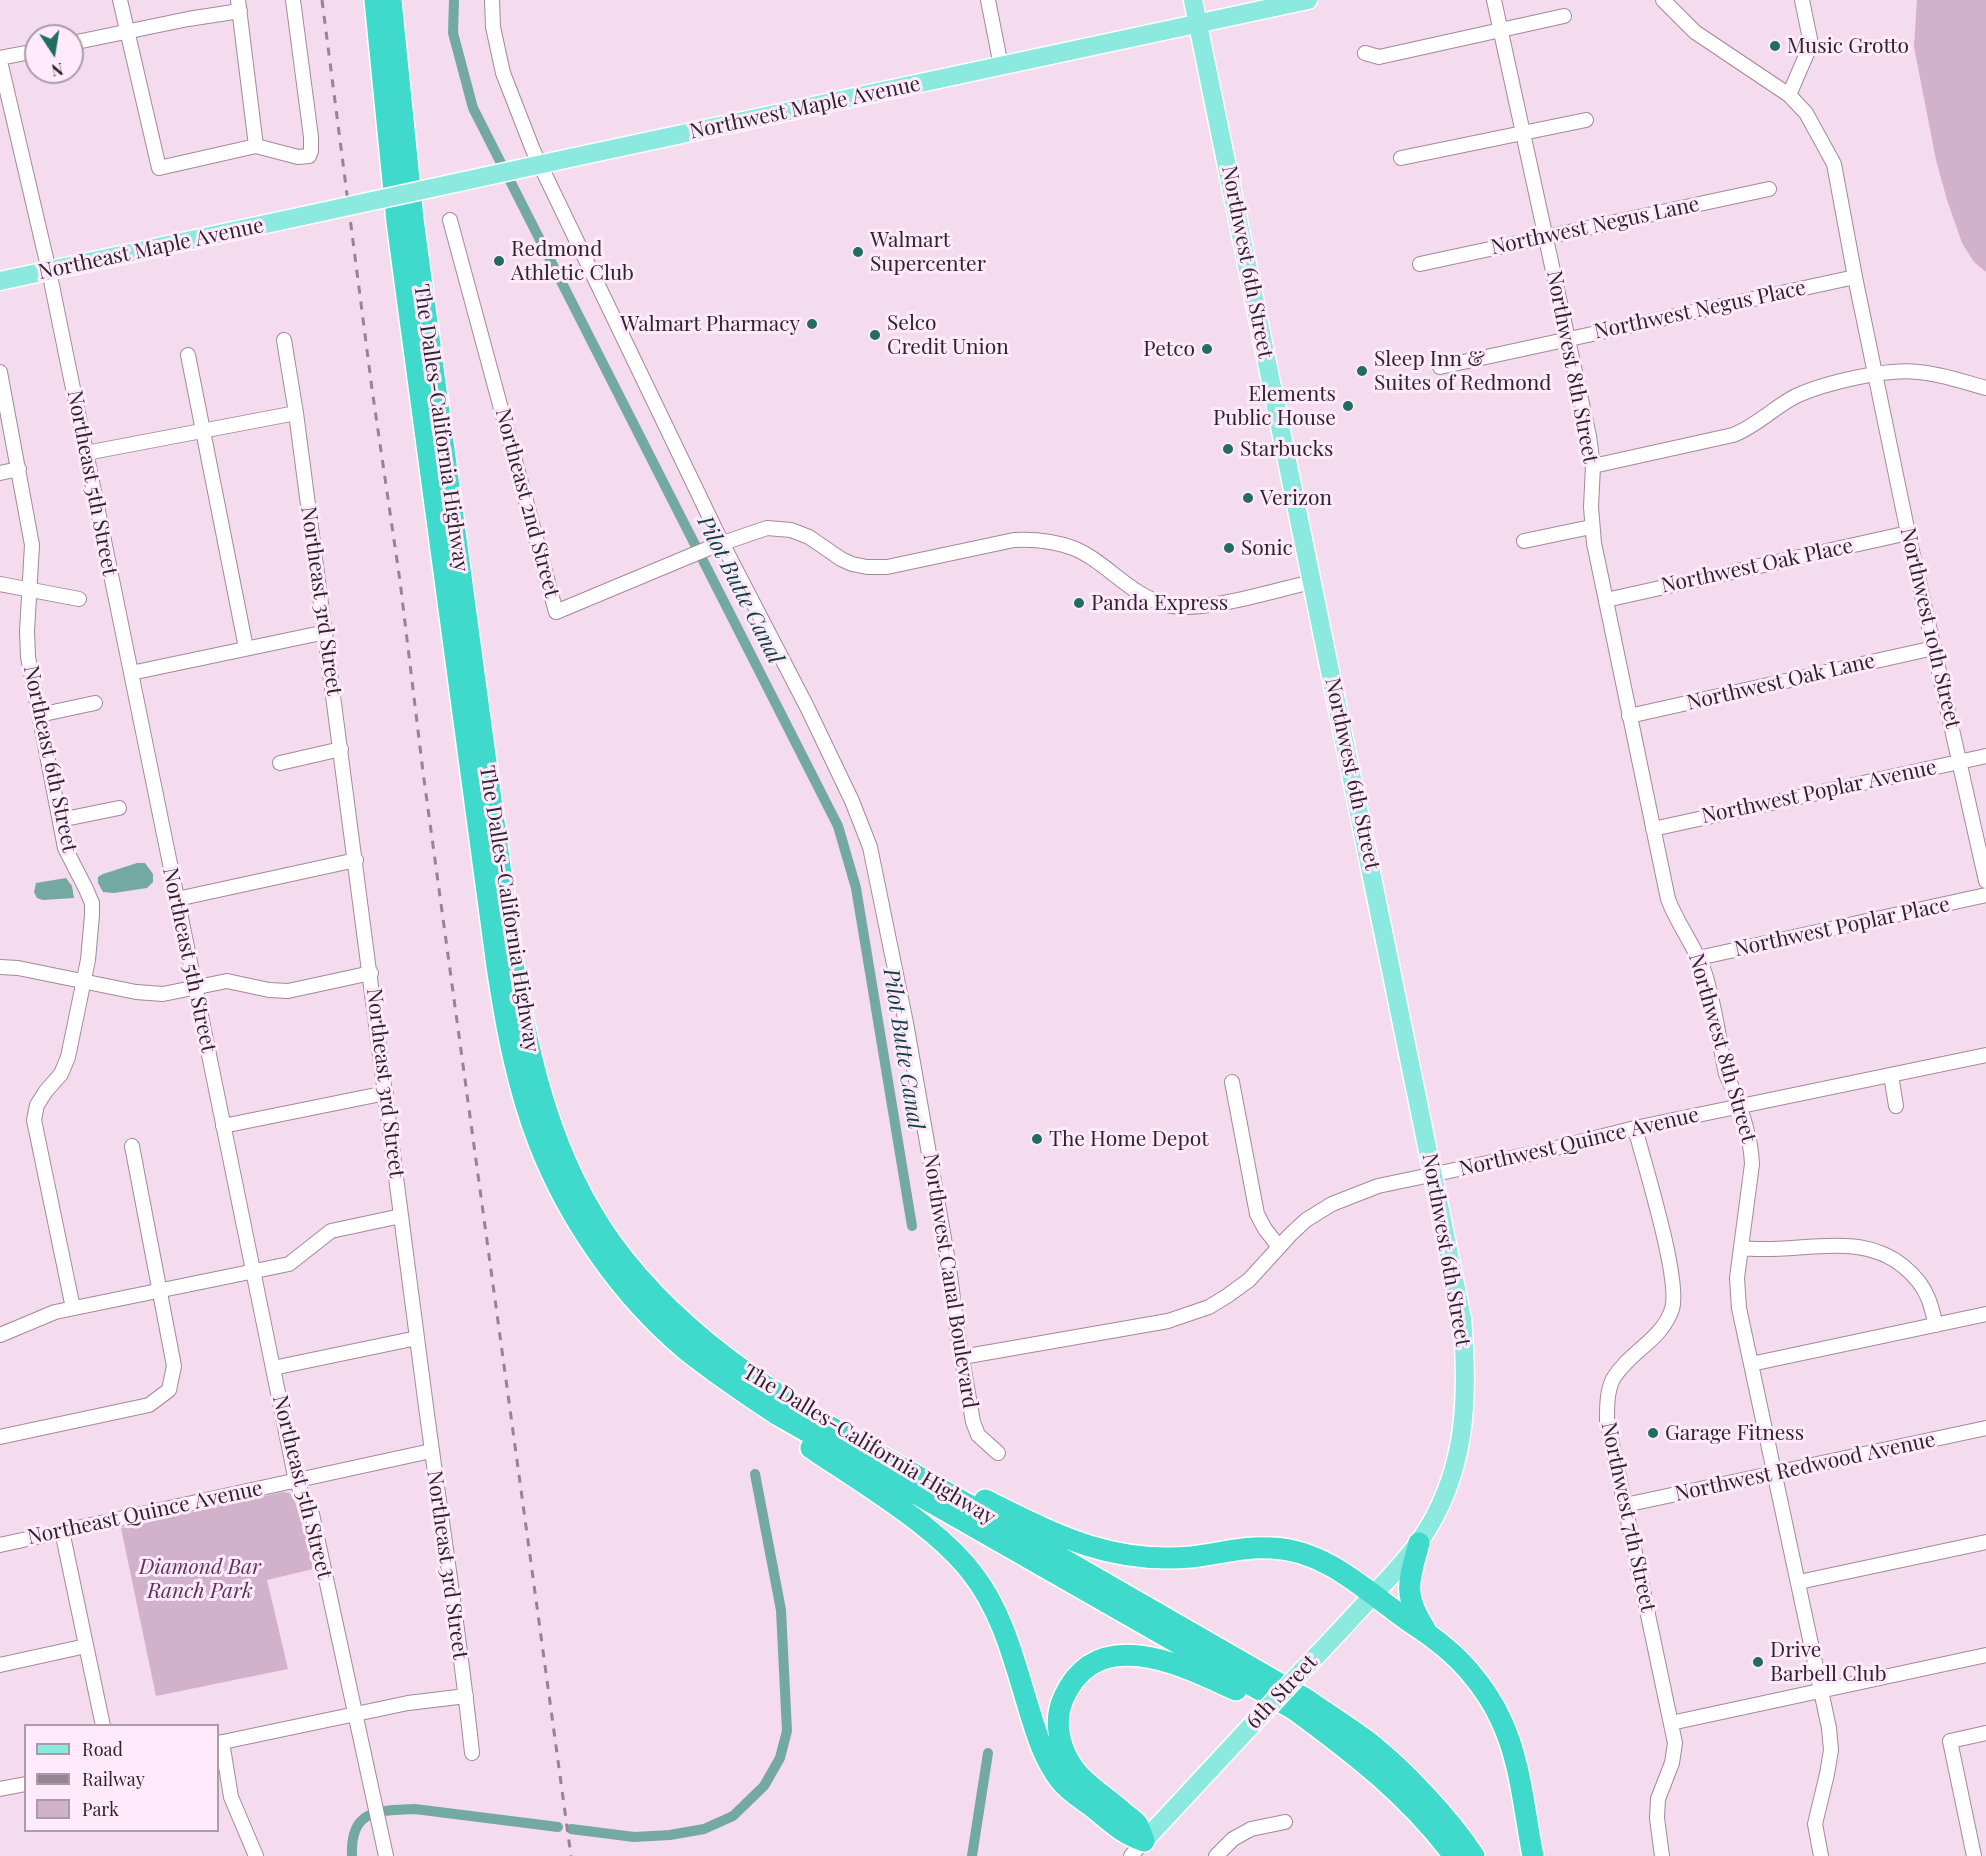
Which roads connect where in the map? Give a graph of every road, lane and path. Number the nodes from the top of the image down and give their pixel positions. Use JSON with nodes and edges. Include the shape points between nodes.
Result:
{"nodes":[{"id":1,"x":120,"y":0,"type":"edge"},
{"id":2,"x":293,"y":0,"type":"edge"},
{"id":3,"x":375,"y":0,"type":"edge"},
{"id":4,"x":391,"y":0,"type":"edge"},
{"id":5,"x":492,"y":0,"type":"edge"},
{"id":6,"x":987,"y":0,"type":"edge"},
{"id":7,"x":1193,"y":0,"type":"edge"},
{"id":8,"x":1308,"y":0,"type":"edge"},
{"id":9,"x":1494,"y":0,"type":"edge"},
{"id":10,"x":1663,"y":0,"type":"edge"},
{"id":11,"x":1802,"y":0,"type":"edge"},
{"id":12,"x":239,"y":5,"type":"edge"},
{"id":13,"x":1564,"y":16,"type":"dead end"},
{"id":14,"x":1198,"y":23,"type":"junction"},
{"id":15,"x":1501,"y":29,"type":"junction"},
{"id":16,"x":127,"y":32,"type":"junction"},
{"id":17,"x":84,"y":41,"type":"edge"},
{"id":18,"x":1365,"y":53,"type":"dead end"},
{"id":19,"x":24,"y":54,"type":"edge"},
{"id":20,"x":0,"y":59,"type":"edge"},
{"id":21,"x":1001,"y":66,"type":"junction"},
{"id":22,"x":1789,"y":95,"type":"junction"},
{"id":23,"x":14,"y":119,"type":"junction"},
{"id":24,"x":1586,"y":120,"type":"dead end"},
{"id":25,"x":0,"y":123,"type":"edge"},
{"id":26,"x":1523,"y":133,"type":"junction"},
{"id":27,"x":256,"y":146,"type":"junction"},
{"id":28,"x":1401,"y":158,"type":"dead end"},
{"id":29,"x":1769,"y":189,"type":"dead end"},
{"id":30,"x":303,"y":216,"type":"joint"},
{"id":31,"x":450,"y":220,"type":"dead end"},
{"id":32,"x":1546,"y":237,"type":"junction"},
{"id":33,"x":1420,"y":264,"type":"dead end"},
{"id":34,"x":49,"y":271,"type":"junction"},
{"id":35,"x":1855,"y":277,"type":"junction"},
{"id":36,"x":0,"y":281,"type":"edge"},
{"id":37,"x":1568,"y":338,"type":"junction"},
{"id":38,"x":284,"y":340,"type":"dead end"},
{"id":39,"x":188,"y":355,"type":"dead end"},
{"id":40,"x":1440,"y":367,"type":"dead end"},
{"id":41,"x":0,"y":372,"type":"edge"},
{"id":42,"x":1875,"y":374,"type":"junction"},
{"id":43,"x":1986,"y":388,"type":"edge"},
{"id":44,"x":296,"y":413,"type":"junction"},
{"id":45,"x":202,"y":430,"type":"junction"},
{"id":46,"x":86,"y":453,"type":"junction"},
{"id":47,"x":1593,"y":466,"type":"junction"},
{"id":48,"x":19,"y":469,"type":"junction"},
{"id":49,"x":0,"y":473,"type":"edge"},
{"id":50,"x":1591,"y":527,"type":"junction"},
{"id":51,"x":1908,"y":533,"type":"junction"},
{"id":52,"x":1524,"y":541,"type":"dead end"},
{"id":53,"x":718,"y":545,"type":"junction"},
{"id":54,"x":1312,"y":582,"type":"junction"},
{"id":55,"x":0,"y":584,"type":"edge"},
{"id":56,"x":30,"y":589,"type":"junction"},
{"id":57,"x":79,"y":599,"type":"dead end"},
{"id":58,"x":1606,"y":600,"type":"junction"},
{"id":59,"x":326,"y":632,"type":"junction"},
{"id":60,"x":246,"y":648,"type":"junction"},
{"id":61,"x":1934,"y":648,"type":"junction"},
{"id":62,"x":131,"y":673,"type":"junction"},
{"id":63,"x":95,"y":703,"type":"dead end"},
{"id":64,"x":39,"y":715,"type":"junction"},
{"id":65,"x":1629,"y":716,"type":"junction"},
{"id":66,"x":341,"y":749,"type":"junction"},
{"id":67,"x":1986,"y":756,"type":"edge"},
{"id":68,"x":1960,"y":761,"type":"junction"},
{"id":69,"x":280,"y":763,"type":"dead end"},
{"id":70,"x":118,"y":808,"type":"dead end"},
{"id":71,"x":60,"y":820,"type":"junction"},
{"id":72,"x":1653,"y":829,"type":"junction"},
{"id":73,"x":356,"y":860,"type":"junction"},
{"id":74,"x":1986,"y":881,"type":"edge"},
{"id":75,"x":1986,"y":895,"type":"edge"},
{"id":76,"x":177,"y":898,"type":"junction"},
{"id":77,"x":1698,"y":958,"type":"junction"},
{"id":78,"x":0,"y":967,"type":"edge"},
{"id":79,"x":370,"y":973,"type":"junction"},
{"id":80,"x":83,"y":981,"type":"junction"},
{"id":81,"x":195,"y":987,"type":"junction"},
{"id":82,"x":1986,"y":1055,"type":"edge"},
{"id":83,"x":1891,"y":1075,"type":"junction"},
{"id":84,"x":1232,"y":1082,"type":"dead end"},
{"id":85,"x":386,"y":1093,"type":"junction"},
{"id":86,"x":1896,"y":1106,"type":"dead end"},
{"id":87,"x":1738,"y":1107,"type":"junction"},
{"id":88,"x":223,"y":1126,"type":"junction"},
{"id":89,"x":1635,"y":1128,"type":"junction"},
{"id":90,"x":132,"y":1146,"type":"dead end"},
{"id":91,"x":1433,"y":1175,"type":"junction"},
{"id":92,"x":401,"y":1216,"type":"junction"},
{"id":93,"x":1279,"y":1248,"type":"junction"},
{"id":94,"x":1742,"y":1248,"type":"junction"},
{"id":95,"x":253,"y":1271,"type":"junction"},
{"id":96,"x":160,"y":1290,"type":"junction"},
{"id":97,"x":73,"y":1308,"type":"junction"},
{"id":98,"x":1986,"y":1314,"type":"edge"},
{"id":99,"x":1936,"y":1325,"type":"junction"},
{"id":100,"x":0,"y":1335,"type":"edge"},
{"id":101,"x":417,"y":1338,"type":"junction"},
{"id":102,"x":962,"y":1357,"type":"junction"},
{"id":103,"x":1751,"y":1364,"type":"junction"},
{"id":104,"x":273,"y":1368,"type":"junction"},
{"id":105,"x":726,"y":1381,"type":"junction"},
{"id":106,"x":831,"y":1426,"type":"junction"},
{"id":107,"x":1986,"y":1428,"type":"edge"},
{"id":108,"x":0,"y":1437,"type":"edge"},
{"id":109,"x":431,"y":1451,"type":"junction"},
{"id":110,"x":998,"y":1453,"type":"dead end"},
{"id":111,"x":1775,"y":1473,"type":"junction"},
{"id":112,"x":296,"y":1481,"type":"junction"},
{"id":113,"x":1625,"y":1505,"type":"junction"},
{"id":114,"x":62,"y":1531,"type":"junction"},
{"id":115,"x":1986,"y":1542,"type":"edge"},
{"id":116,"x":1419,"y":1543,"type":"junction"},
{"id":117,"x":0,"y":1545,"type":"edge"},
{"id":118,"x":1799,"y":1582,"type":"junction"},
{"id":119,"x":1374,"y":1594,"type":"junction"},
{"id":120,"x":1427,"y":1632,"type":"junction"},
{"id":121,"x":86,"y":1646,"type":"junction"},
{"id":122,"x":1986,"y":1655,"type":"edge"},
{"id":123,"x":0,"y":1665,"type":"edge"},
{"id":124,"x":1821,"y":1691,"type":"junction"},
{"id":125,"x":466,"y":1696,"type":"junction"},
{"id":126,"x":354,"y":1714,"type":"junction"},
{"id":127,"x":1671,"y":1723,"type":"junction"},
{"id":128,"x":103,"y":1724,"type":"edge"},
{"id":129,"x":1986,"y":1733,"type":"edge"},
{"id":130,"x":220,"y":1743,"type":"edge"},
{"id":131,"x":472,"y":1753,"type":"dead end"},
{"id":132,"x":1354,"y":1753,"type":"junction"},
{"id":133,"x":24,"y":1784,"type":"edge"},
{"id":134,"x":0,"y":1789,"type":"edge"},
{"id":135,"x":1285,"y":1822,"type":"dead end"},
{"id":136,"x":1138,"y":1848,"type":"edge"},
{"id":137,"x":256,"y":1856,"type":"edge"},
{"id":138,"x":386,"y":1856,"type":"edge"},
{"id":139,"x":1216,"y":1856,"type":"edge"},
{"id":140,"x":1454,"y":1856,"type":"edge"},
{"id":141,"x":1474,"y":1856,"type":"edge"},
{"id":142,"x":1533,"y":1856,"type":"edge"},
{"id":143,"x":1662,"y":1856,"type":"edge"},
{"id":144,"x":1821,"y":1856,"type":"edge"},
{"id":145,"x":1974,"y":1856,"type":"edge"}],
"edges":[{"from":1,"to":16,"type":"street"},
{"from":2,"to":27,"type":"street","via":[[311,151],[309,156],[298,157]]},
{"from":3,"to":105,"type":"highway","name":"The Dalles-California Highway","via":[[397,222],[495,954],[522,1091],[556,1181],[597,1252],[632,1296]]},
{"from":4,"to":106,"type":"highway","name":"The Dalles-California Highway","via":[[415,231],[513,964],[538,1085],[577,1186],[609,1240],[646,1287],[738,1369]]},
{"from":5,"to":53,"type":"street","name":"Northwest Canal Boulevard","via":[[502,73],[533,150]]},
{"from":6,"to":21,"type":"street"},
{"from":7,"to":14,"type":"main road","name":"Northwest 6th Street"},
{"from":8,"to":14,"type":"main road","name":"Northwest Maple Avenue"},
{"from":9,"to":15,"type":"street","name":"Northwest 8th Street"},
{"from":10,"to":22,"type":"street","name":"Northwest 10th Street","via":[[1695,32]]},
{"from":11,"to":22,"type":"street","via":[[1810,44]]},
{"from":12,"to":16,"type":"street"},
{"from":12,"to":27,"type":"street"},
{"from":13,"to":15,"type":"street"},
{"from":14,"to":21,"type":"main road","name":"Northwest Maple Avenue"},
{"from":14,"to":54,"type":"main road","name":"Northwest 6th Street"},
{"from":15,"to":18,"type":"street","via":[[1379,57]]},
{"from":15,"to":26,"type":"street","name":"Northwest 8th Street"},
{"from":16,"to":17,"type":"street"},
{"from":16,"to":27,"type":"street","via":[[159,168]]},
{"from":19,"to":20,"type":"street"},
{"from":20,"to":23,"type":"street","name":"Northeast 5th Street"},
{"from":21,"to":30,"type":"main road","name":"Northwest Maple Avenue","bridge":true},
{"from":22,"to":35,"type":"street","name":"Northwest 10th Street","via":[[1806,113],[1834,164]]},
{"from":23,"to":25,"type":"street"},
{"from":23,"to":34,"type":"street","name":"Northeast 5th Street"},
{"from":24,"to":26,"type":"street"},
{"from":26,"to":28,"type":"street"},
{"from":26,"to":32,"type":"street","name":"Northwest 8th Street"},
{"from":29,"to":32,"type":"street","name":"Northwest Negus Lane"},
{"from":30,"to":34,"type":"main road","name":"Northeast Maple Avenue"},
{"from":31,"to":53,"type":"street","name":"Northeast 2nd Street","via":[[556,612]]},
{"from":32,"to":33,"type":"street","name":"Northwest Negus Lane"},
{"from":32,"to":37,"type":"street","name":"Northwest 8th Street"},
{"from":34,"to":36,"type":"main road","name":"Northeast Maple Avenue"},
{"from":34,"to":46,"type":"street","name":"Northeast 5th Street"},
{"from":35,"to":37,"type":"street","name":"Northwest Negus Place"},
{"from":35,"to":42,"type":"street","name":"Northwest 10th Street"},
{"from":37,"to":40,"type":"street","name":"Northwest Negus Place"},
{"from":37,"to":47,"type":"street","name":"Northwest 8th Street"},
{"from":38,"to":44,"type":"street","name":"Northeast 3rd Street"},
{"from":39,"to":45,"type":"street"},
{"from":41,"to":48,"type":"street","name":"Northeast 6th Street"},
{"from":42,"to":43,"type":"street","via":[[1916,371]]},
{"from":42,"to":47,"type":"street","via":[[1795,397],[1747,430],[1733,435]]},
{"from":42,"to":51,"type":"street","name":"Northwest 10th Street"},
{"from":44,"to":45,"type":"street"},
{"from":44,"to":59,"type":"street","name":"Northeast 3rd Street"},
{"from":45,"to":46,"type":"street"},
{"from":45,"to":60,"type":"street"},
{"from":46,"to":62,"type":"street","name":"Northeast 5th Street"},
{"from":47,"to":50,"type":"street","name":"Northwest 8th Street"},
{"from":48,"to":49,"type":"street"},
{"from":48,"to":56,"type":"street","name":"Northeast 6th Street","via":[[32,545]]},
{"from":50,"to":52,"type":"street"},
{"from":50,"to":58,"type":"street","name":"Northwest 8th Street"},
{"from":51,"to":58,"type":"street","name":"Northwest Oak Place"},
{"from":51,"to":61,"type":"street","name":"Northwest 10th Street"},
{"from":53,"to":54,"type":"street","name":"Northeast 2nd Street","via":[[768,528],[791,530],[841,560],[867,567],[887,567],[1034,539],[1073,548],[1136,590],[1170,606],[1212,605]]},
{"from":53,"to":102,"type":"street","name":"Northwest Canal Boulevard","via":[[807,707],[870,847],[908,1034]]},
{"from":54,"to":91,"type":"main road","name":"Northwest 6th Street"},
{"from":55,"to":56,"type":"street"},
{"from":56,"to":57,"type":"street"},
{"from":56,"to":64,"type":"street","name":"Northeast 6th Street","via":[[28,657]]},
{"from":58,"to":65,"type":"street","name":"Northwest 8th Street"},
{"from":59,"to":60,"type":"street"},
{"from":59,"to":66,"type":"street","name":"Northeast 3rd Street"},
{"from":60,"to":62,"type":"street"},
{"from":61,"to":65,"type":"street","name":"Northwest Oak Lane"},
{"from":61,"to":68,"type":"street","name":"Northwest 10th Street"},
{"from":62,"to":76,"type":"street","name":"Northeast 5th Street"},
{"from":63,"to":64,"type":"street"},
{"from":64,"to":71,"type":"street","name":"Northeast 6th Street"},
{"from":65,"to":72,"type":"street","name":"Northwest 8th Street"},
{"from":66,"to":69,"type":"street"},
{"from":66,"to":73,"type":"street","name":"Northeast 3rd Street"},
{"from":67,"to":68,"type":"street","name":"Northwest Poplar Avenue"},
{"from":68,"to":72,"type":"street","name":"Northwest Poplar Avenue"},
{"from":68,"to":74,"type":"street","name":"Northwest 10th Street"},
{"from":70,"to":71,"type":"street"},
{"from":71,"to":80,"type":"street","name":"Northeast 6th Street","via":[[65,848],[92,903]]},
{"from":72,"to":77,"type":"street","name":"Northwest 8th Street","via":[[1668,899]]},
{"from":73,"to":76,"type":"street"},
{"from":73,"to":79,"type":"street","name":"Northeast 3rd Street"},
{"from":75,"to":77,"type":"street","name":"Northwest Poplar Place"},
{"from":76,"to":81,"type":"street","name":"Northeast 5th Street"},
{"from":77,"to":87,"type":"street","name":"Northwest 8th Street","via":[[1726,1074]]},
{"from":78,"to":80,"type":"street"},
{"from":79,"to":81,"type":"street","via":[[288,991],[227,981]]},
{"from":79,"to":85,"type":"street","name":"Northeast 3rd Street"},
{"from":80,"to":81,"type":"street","via":[[163,994]]},
{"from":80,"to":97,"type":"street","name":"Northeast 6th Street","via":[[68,1057],[61,1074],[37,1105],[34,1120]]},
{"from":81,"to":88,"type":"street","name":"Northeast 5th Street"},
{"from":82,"to":83,"type":"street","name":"Northwest Quince Avenue"},
{"from":83,"to":86,"type":"street"},
{"from":83,"to":87,"type":"street","name":"Northwest Quince Avenue"},
{"from":84,"to":93,"type":"street","via":[[1257,1214]]},
{"from":85,"to":88,"type":"street"},
{"from":85,"to":92,"type":"street","name":"Northeast 3rd Street"},
{"from":87,"to":89,"type":"street","name":"Northwest Quince Avenue"},
{"from":87,"to":94,"type":"street","name":"Northwest 8th Street","via":[[1752,1150]]},
{"from":88,"to":95,"type":"street","name":"Northeast 5th Street"},
{"from":89,"to":91,"type":"street","name":"Northwest Quince Avenue"},
{"from":89,"to":113,"type":"street","name":"Northwest 7th Street","via":[[1665,1239],[1673,1307],[1664,1326],[1612,1380],[1607,1420]]},
{"from":90,"to":96,"type":"street"},
{"from":91,"to":93,"type":"street","name":"Northwest Quince Avenue","via":[[1378,1186],[1326,1207],[1306,1220]]},
{"from":91,"to":116,"type":"main road","name":"Northwest 6th Street","via":[[1462,1318],[1466,1368],[1464,1420],[1453,1474]]},
{"from":92,"to":95,"type":"street","via":[[331,1231],[289,1264]]},
{"from":92,"to":101,"type":"street","name":"Northeast 3rd Street"},
{"from":93,"to":102,"type":"street","name":"Northwest Quince Avenue","via":[[1249,1280],[1193,1314]]},
{"from":94,"to":99,"type":"street","via":[[1867,1248],[1894,1259],[1915,1276],[1928,1298]]},
{"from":94,"to":103,"type":"street","name":"Northwest 8th Street","via":[[1738,1293]]},
{"from":95,"to":96,"type":"street"},
{"from":95,"to":104,"type":"street","name":"Northeast 5th Street"},
{"from":96,"to":97,"type":"street"},
{"from":96,"to":108,"type":"street","via":[[174,1366],[169,1390],[149,1405]]},
{"from":97,"to":100,"type":"street"},
{"from":98,"to":99,"type":"street"},
{"from":99,"to":103,"type":"street"},
{"from":101,"to":104,"type":"street"},
{"from":101,"to":109,"type":"street","name":"Northeast 3rd Street"},
{"from":102,"to":110,"type":"street","name":"Northwest Canal Boulevard","via":[[973,1422],[978,1435]]},
{"from":103,"to":111,"type":"street","name":"Northwest 8th Street"},
{"from":104,"to":112,"type":"street","name":"Northeast 5th Street"},
{"from":105,"to":132,"type":"highway","name":"The Dalles-California Highway","via":[[778,1415],[1295,1710]]},
{"from":105,"to":136,"type":"highway","via":[[772,1421],[938,1538],[971,1572],[991,1603],[1007,1640],[1050,1766],[1062,1783]]},
{"from":106,"to":119,"type":"highway","via":[[1082,1545],[1148,1558],[1273,1548],[1304,1554]]},
{"from":106,"to":141,"type":"highway","name":"The Dalles-California Highway","via":[[1306,1699],[1368,1743],[1420,1790]]},
{"from":107,"to":111,"type":"street","name":"Northwest Redwood Avenue"},
{"from":109,"to":112,"type":"street","name":"Northeast Quince Avenue"},
{"from":109,"to":125,"type":"street","name":"Northeast 3rd Street"},
{"from":111,"to":113,"type":"street","name":"Northwest Redwood Avenue"},
{"from":111,"to":118,"type":"street","name":"Northwest 8th Street"},
{"from":112,"to":114,"type":"street","name":"Northeast Quince Avenue"},
{"from":112,"to":126,"type":"street","name":"Northeast 5th Street","via":[[312,1514]]},
{"from":113,"to":127,"type":"street","name":"Northwest 7th Street"},
{"from":114,"to":117,"type":"street","name":"Northeast Quince Avenue"},
{"from":114,"to":121,"type":"street"},
{"from":115,"to":118,"type":"street"},
{"from":116,"to":119,"type":"main road","name":"6th Street"},
{"from":116,"to":120,"type":"highway","via":[[1409,1597]]},
{"from":118,"to":124,"type":"street","name":"Northwest 8th Street"},
{"from":119,"to":120,"type":"highway"},
{"from":119,"to":136,"type":"main road","name":"6th Street","bridge":true},
{"from":120,"to":142,"type":"highway","via":[[1467,1669],[1501,1718],[1513,1746]]},
{"from":121,"to":123,"type":"street"},
{"from":121,"to":128,"type":"street"},
{"from":122,"to":124,"type":"street"},
{"from":124,"to":127,"type":"street"},
{"from":124,"to":144,"type":"street","name":"Northwest 8th Street","via":[[1831,1750],[1815,1824]]},
{"from":125,"to":126,"type":"street","via":[[408,1702]]},
{"from":125,"to":131,"type":"street","name":"Northeast 3rd Street"},
{"from":126,"to":130,"type":"street"},
{"from":126,"to":138,"type":"street","name":"Northeast 5th Street"},
{"from":127,"to":143,"type":"street","name":"Northwest 7th Street","via":[[1675,1743],[1672,1763],[1658,1799]]},
{"from":129,"to":145,"type":"street","via":[[1950,1741]]},
{"from":130,"to":137,"type":"street","via":[[231,1797]]},
{"from":132,"to":136,"type":"highway","via":[[1252,1698],[1184,1667],[1143,1655],[1119,1655],[1098,1661],[1069,1686],[1060,1706],[1062,1747],[1082,1777],[1136,1823]]},
{"from":132,"to":140,"type":"highway","name":"The Dalles-California Highway","via":[[1408,1802]]},
{"from":133,"to":134,"type":"street"},
{"from":135,"to":139,"type":"street","via":[[1251,1828]]}]}
